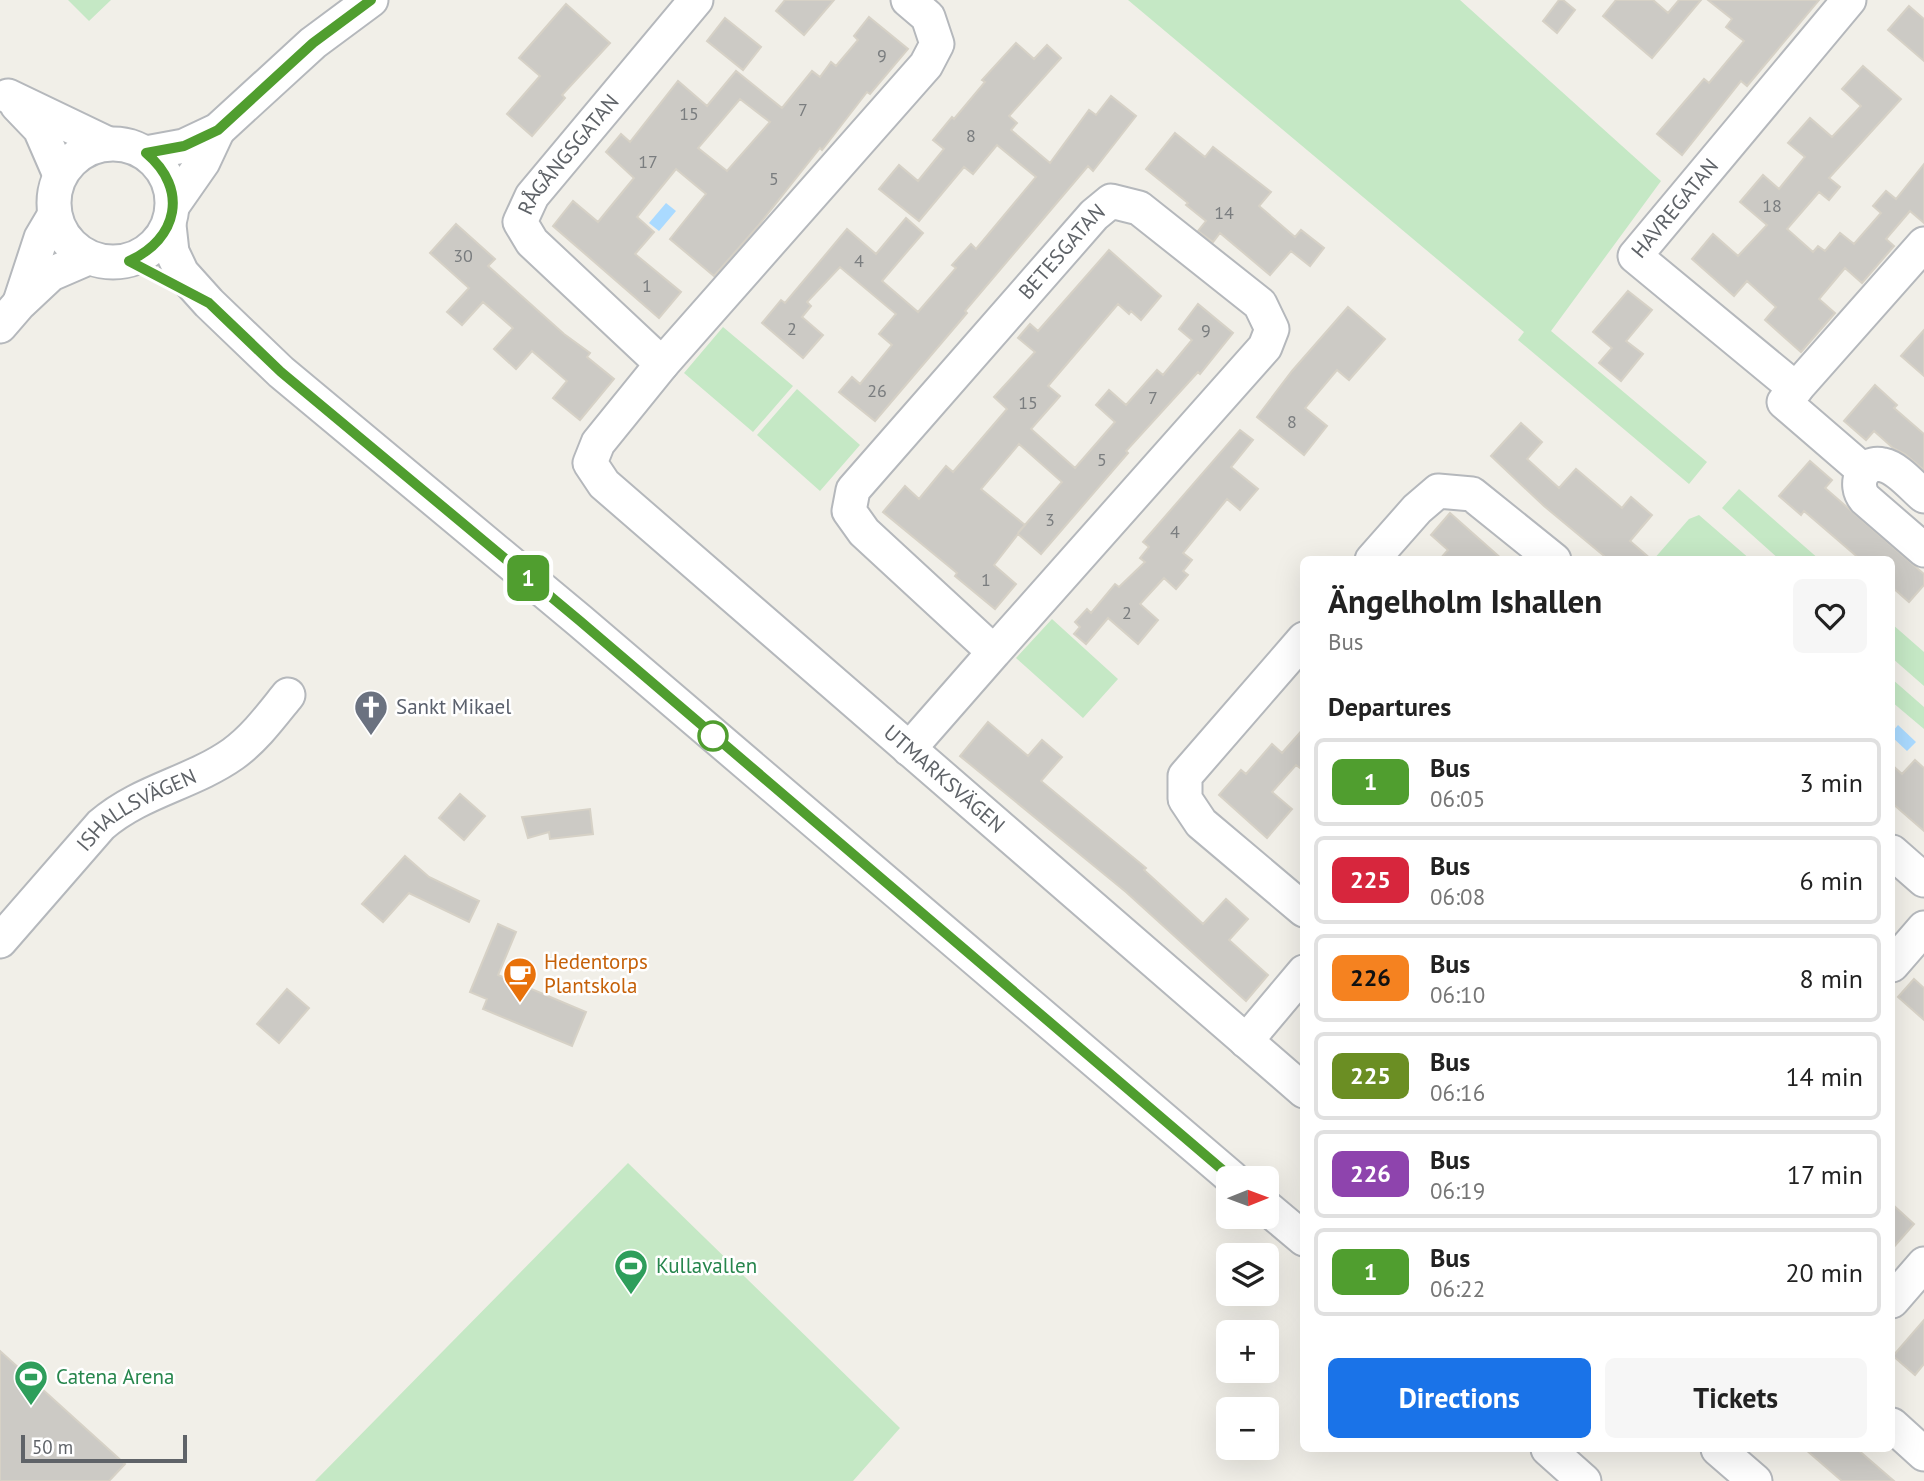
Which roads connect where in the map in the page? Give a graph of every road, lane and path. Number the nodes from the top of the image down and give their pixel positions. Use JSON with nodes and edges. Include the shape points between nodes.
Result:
{"nodes":[{"id":1,"x":371,"y":0,"type":"edge"},
{"id":2,"x":696,"y":0,"type":"edge"},
{"id":3,"x":908,"y":0,"type":"edge"},
{"id":4,"x":1849,"y":0,"type":"edge"},
{"id":5,"x":4,"y":93,"type":"edge"},
{"id":6,"x":218,"y":130,"type":"junction"},
{"id":7,"x":106,"y":144,"type":"junction"},
{"id":8,"x":146,"y":153,"type":"junction"},
{"id":9,"x":60,"y":175,"type":"junction"},
{"id":10,"x":171,"y":215,"type":"junction"},
{"id":11,"x":54,"y":216,"type":"junction"},
{"id":12,"x":88,"y":258,"type":"junction"},
{"id":13,"x":129,"y":261,"type":"junction"},
{"id":14,"x":1918,"y":262,"type":"edge"},
{"id":15,"x":209,"y":303,"type":"junction"},
{"id":16,"x":9,"y":315,"type":"edge"},
{"id":17,"x":662,"y":364,"type":"junction"},
{"id":18,"x":1796,"y":389,"type":"junction"},
{"id":19,"x":1864,"y":471,"type":"junction"},
{"id":20,"x":1924,"y":496,"type":"edge"},
{"id":21,"x":1924,"y":550,"type":"edge"},
{"id":22,"x":1376,"y":556,"type":"edge"},
{"id":23,"x":1549,"y":556,"type":"edge"},
{"id":24,"x":1300,"y":644,"type":"edge"},
{"id":25,"x":994,"y":652,"type":"junction"},
{"id":26,"x":288,"y":695,"type":"dead end"},
{"id":27,"x":909,"y":749,"type":"junction"},
{"id":28,"x":1895,"y":855,"type":"edge"},
{"id":29,"x":1924,"y":880,"type":"edge"},
{"id":30,"x":1300,"y":908,"type":"edge"},
{"id":31,"x":1924,"y":928,"type":"edge"},
{"id":32,"x":0,"y":941,"type":"edge"},
{"id":33,"x":1895,"y":962,"type":"edge"},
{"id":34,"x":1300,"y":977,"type":"edge"},
{"id":35,"x":1246,"y":1041,"type":"junction"},
{"id":36,"x":1300,"y":1088,"type":"edge"},
{"id":37,"x":1218,"y":1166,"type":"edge"},
{"id":38,"x":1279,"y":1218,"type":"edge"},
{"id":39,"x":1300,"y":1236,"type":"edge"},
{"id":40,"x":1924,"y":1264,"type":"edge"},
{"id":41,"x":1895,"y":1298,"type":"edge"},
{"id":42,"x":1895,"y":1428,"type":"edge"},
{"id":43,"x":1551,"y":1452,"type":"edge"},
{"id":44,"x":1721,"y":1452,"type":"edge"},
{"id":45,"x":1924,"y":1454,"type":"edge"},
{"id":46,"x":1584,"y":1481,"type":"edge"},
{"id":47,"x":1755,"y":1481,"type":"edge"}],
"edges":[{"from":1,"to":6,"type":"street","via":[[313,43]]},
{"from":2,"to":17,"type":"street","name":"RÅGÅNGSGATAN","via":[[532,196],[520,222],[532,242]]},
{"from":3,"to":17,"type":"street","via":[[928,17],[937,44],[926,65]]},
{"from":4,"to":18,"type":"street","name":"HAVREGATAN","via":[[1635,256]]},
{"from":5,"to":7,"type":"street"},
{"from":5,"to":9,"type":"street","via":[[40,129]]},
{"from":6,"to":8,"type":"street","via":[[184,146]]},
{"from":6,"to":10,"type":"street"},
{"from":7,"to":8,"type":"street","via":[[127,145]]},
{"from":7,"to":9,"type":"street","via":[[80,154]]},
{"from":8,"to":10,"type":"street","via":[[166,176]]},
{"from":9,"to":11,"type":"street"},
{"from":10,"to":13,"type":"street","via":[[159,241]]},
{"from":10,"to":15,"type":"street","via":[[172,251],[182,273]]},
{"from":11,"to":12,"type":"street","via":[[73,248]]},
{"from":11,"to":16,"type":"street"},
{"from":12,"to":13,"type":"street","via":[[108,263]]},
{"from":12,"to":16,"type":"street","via":[[51,274]]},
{"from":13,"to":15,"type":"street"},
{"from":14,"to":18,"type":"street"},
{"from":15,"to":37,"type":"street","via":[[281,372]]},
{"from":17,"to":27,"type":"street","name":"UTMARKSVÄGEN","via":[[598,443],[590,463],[604,484]]},
{"from":18,"to":19,"type":"street","via":[[1784,402]]},
{"from":19,"to":20,"type":"street","via":[[1874,465],[1887,466]]},
{"from":19,"to":21,"type":"street","via":[[1859,482],[1864,498]]},
{"from":22,"to":23,"type":"street","via":[[1438,491],[1472,494]]},
{"from":24,"to":30,"type":"street","via":[[1185,776],[1185,799],[1201,823]]},
{"from":25,"to":25,"type":"street","name":"BETESGATAN","via":[[1265,347],[1272,329],[1260,304],[1139,208],[1111,201],[1094,215],[853,490],[849,511],[864,532]]},
{"from":25,"to":27,"type":"street","name":"BETESGATAN"},
{"from":26,"to":32,"type":"street","name":"ISHALLSVÄGEN","via":[[250,741],[232,755],[117,812],[101,825]]},
{"from":27,"to":35,"type":"street","name":"UTMARKSVÄGEN"},
{"from":28,"to":29,"type":"street"},
{"from":31,"to":33,"type":"street"},
{"from":34,"to":35,"type":"street"},
{"from":35,"to":36,"type":"street","name":"UTMARKSVÄGEN"},
{"from":38,"to":39,"type":"street"},
{"from":40,"to":41,"type":"street"},
{"from":42,"to":45,"type":"street"},
{"from":43,"to":46,"type":"street"},
{"from":44,"to":47,"type":"street"}]}
